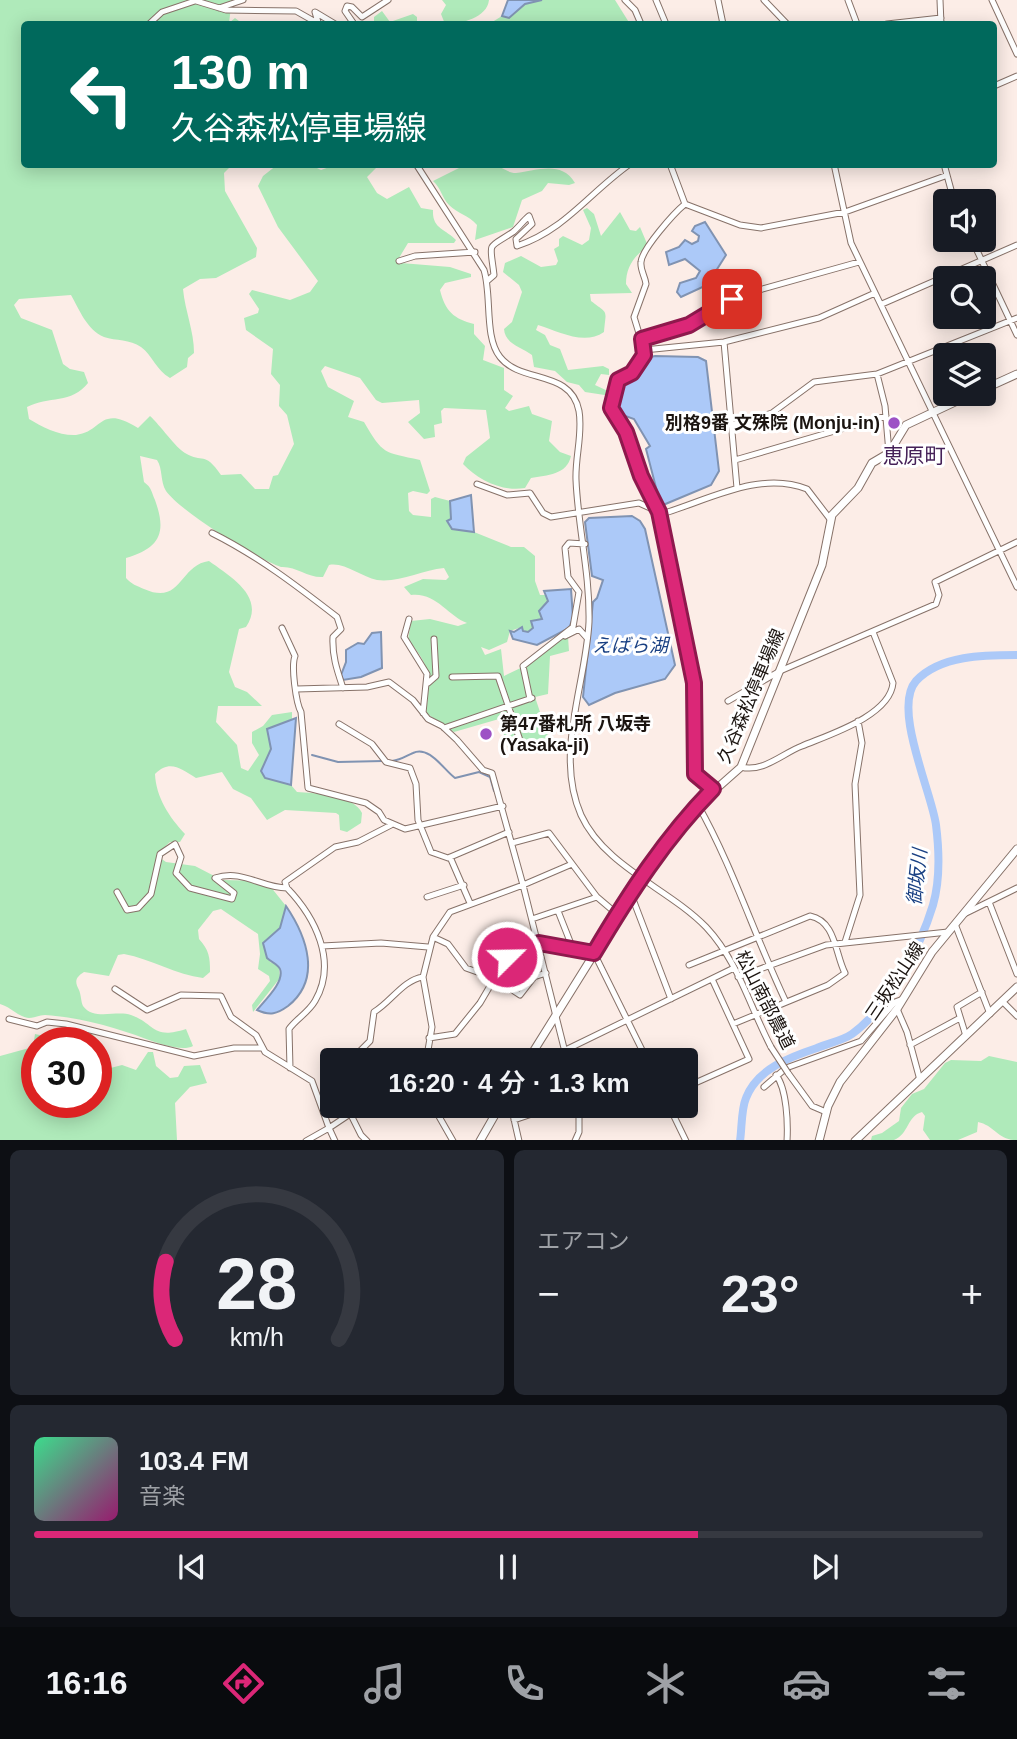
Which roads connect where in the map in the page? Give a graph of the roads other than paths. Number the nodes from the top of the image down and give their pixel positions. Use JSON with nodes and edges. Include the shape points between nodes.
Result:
{"nodes":[{"id":1,"x":243,"y":0,"type":"edge"},
{"id":2,"x":388,"y":0,"type":"edge"},
{"id":3,"x":625,"y":0,"type":"edge"},
{"id":4,"x":656,"y":0,"type":"edge"},
{"id":5,"x":718,"y":0,"type":"edge"},
{"id":6,"x":764,"y":0,"type":"edge"},
{"id":7,"x":848,"y":0,"type":"edge"},
{"id":8,"x":940,"y":0,"type":"edge"},
{"id":9,"x":992,"y":0,"type":"edge"},
{"id":10,"x":194,"y":1,"type":"edge"},
{"id":11,"x":219,"y":8,"type":"junction"},
{"id":12,"x":152,"y":21,"type":"edge"},
{"id":13,"x":314,"y":21,"type":"edge"},
{"id":14,"x":318,"y":21,"type":"edge"},
{"id":15,"x":330,"y":21,"type":"edge"},
{"id":16,"x":352,"y":21,"type":"edge"},
{"id":17,"x":640,"y":21,"type":"edge"},
{"id":18,"x":665,"y":21,"type":"edge"},
{"id":19,"x":722,"y":21,"type":"edge"},
{"id":20,"x":784,"y":21,"type":"edge"},
{"id":21,"x":856,"y":21,"type":"edge"},
{"id":22,"x":941,"y":21,"type":"edge"},
{"id":23,"x":1017,"y":54,"type":"edge"},
{"id":24,"x":1017,"y":76,"type":"edge"},
{"id":25,"x":997,"y":85,"type":"edge"},
{"id":26,"x":419,"y":168,"type":"edge"},
{"id":27,"x":624,"y":168,"type":"edge"},
{"id":28,"x":672,"y":168,"type":"edge"},
{"id":29,"x":835,"y":168,"type":"edge"},
{"id":30,"x":944,"y":168,"type":"edge"},
{"id":31,"x":945,"y":176,"type":"junction"},
{"id":32,"x":950,"y":189,"type":"edge"},
{"id":33,"x":685,"y":204,"type":"junction"},
{"id":34,"x":845,"y":212,"type":"junction"},
{"id":35,"x":1017,"y":244,"type":"edge"},
{"id":36,"x":475,"y":252,"type":"junction"},
{"id":37,"x":978,"y":252,"type":"edge"},
{"id":38,"x":399,"y":261,"type":"dead end"},
{"id":39,"x":982,"y":261,"type":"junction"},
{"id":40,"x":859,"y":262,"type":"junction"},
{"id":41,"x":487,"y":281,"type":"junction"},
{"id":42,"x":875,"y":293,"type":"junction"},
{"id":43,"x":882,"y":304,"type":"junction"},
{"id":44,"x":1014,"y":319,"type":"edge"},
{"id":45,"x":1017,"y":335,"type":"edge"},
{"id":46,"x":642,"y":339,"type":"junction"},
{"id":47,"x":724,"y":342,"type":"junction"},
{"id":48,"x":645,"y":350,"type":"junction"},
{"id":49,"x":909,"y":359,"type":"junction"},
{"id":50,"x":877,"y":374,"type":"junction"},
{"id":51,"x":1017,"y":374,"type":"edge"},
{"id":52,"x":996,"y":384,"type":"edge"},
{"id":53,"x":944,"y":406,"type":"edge"},
{"id":54,"x":933,"y":411,"type":"junction"},
{"id":55,"x":886,"y":416,"type":"junction"},
{"id":56,"x":733,"y":425,"type":"junction"},
{"id":57,"x":889,"y":453,"type":"junction"},
{"id":58,"x":736,"y":460,"type":"junction"},
{"id":59,"x":477,"y":484,"type":"dead end"},
{"id":60,"x":737,"y":488,"type":"junction"},
{"id":61,"x":659,"y":512,"type":"junction"},
{"id":62,"x":580,"y":513,"type":"junction"},
{"id":63,"x":830,"y":519,"type":"junction"},
{"id":64,"x":212,"y":533,"type":"dead end"},
{"id":65,"x":1017,"y":542,"type":"edge"},
{"id":66,"x":585,"y":544,"type":"junction"},
{"id":67,"x":1001,"y":551,"type":"junction"},
{"id":68,"x":1017,"y":587,"type":"edge"},
{"id":69,"x":409,"y":619,"type":"dead end"},
{"id":70,"x":282,"y":628,"type":"dead end"},
{"id":71,"x":873,"y":632,"type":"junction"},
{"id":72,"x":560,"y":638,"type":"junction"},
{"id":73,"x":587,"y":638,"type":"junction"},
{"id":74,"x":434,"y":639,"type":"dead end"},
{"id":75,"x":780,"y":671,"type":"junction"},
{"id":76,"x":452,"y":677,"type":"dead end"},
{"id":77,"x":428,"y":683,"type":"junction"},
{"id":78,"x":343,"y":688,"type":"junction"},
{"id":79,"x":296,"y":689,"type":"junction"},
{"id":80,"x":728,"y":701,"type":"dead end"},
{"id":81,"x":509,"y":707,"type":"junction"},
{"id":82,"x":423,"y":713,"type":"junction"},
{"id":83,"x":858,"y":721,"type":"junction"},
{"id":84,"x":339,"y":724,"type":"dead end"},
{"id":85,"x":444,"y":728,"type":"junction"},
{"id":86,"x":523,"y":749,"type":"dead end"},
{"id":87,"x":741,"y":767,"type":"junction"},
{"id":88,"x":713,"y":789,"type":"junction"},
{"id":89,"x":698,"y":805,"type":"junction"},
{"id":90,"x":503,"y":806,"type":"junction"},
{"id":91,"x":391,"y":825,"type":"junction"},
{"id":92,"x":420,"y":827,"type":"junction"},
{"id":93,"x":509,"y":832,"type":"junction"},
{"id":94,"x":512,"y":843,"type":"junction"},
{"id":95,"x":1017,"y":849,"type":"edge"},
{"id":96,"x":450,"y":857,"type":"junction"},
{"id":97,"x":572,"y":864,"type":"junction"},
{"id":98,"x":641,"y":877,"type":"junction"},
{"id":99,"x":464,"y":885,"type":"junction"},
{"id":100,"x":523,"y":885,"type":"junction"},
{"id":101,"x":985,"y":887,"type":"junction"},
{"id":102,"x":287,"y":888,"type":"junction"},
{"id":103,"x":1017,"y":888,"type":"edge"},
{"id":104,"x":117,"y":892,"type":"dead end"},
{"id":105,"x":631,"y":894,"type":"junction"},
{"id":106,"x":427,"y":897,"type":"dead end"},
{"id":107,"x":597,"y":897,"type":"junction"},
{"id":108,"x":991,"y":901,"type":"junction"},
{"id":109,"x":470,"y":903,"type":"junction"},
{"id":110,"x":558,"y":911,"type":"junction"},
{"id":111,"x":617,"y":914,"type":"junction"},
{"id":112,"x":961,"y":916,"type":"junction"},
{"id":113,"x":532,"y":919,"type":"junction"},
{"id":114,"x":955,"y":924,"type":"junction"},
{"id":115,"x":948,"y":932,"type":"junction"},
{"id":116,"x":433,"y":937,"type":"junction"},
{"id":117,"x":755,"y":938,"type":"junction"},
{"id":118,"x":845,"y":942,"type":"junction"},
{"id":119,"x":539,"y":943,"type":"junction"},
{"id":120,"x":835,"y":943,"type":"junction"},
{"id":121,"x":322,"y":946,"type":"junction"},
{"id":122,"x":428,"y":947,"type":"junction"},
{"id":123,"x":573,"y":949,"type":"junction"},
{"id":124,"x":724,"y":951,"type":"junction"},
{"id":125,"x":594,"y":953,"type":"junction"},
{"id":126,"x":690,"y":965,"type":"dead end"},
{"id":127,"x":768,"y":965,"type":"junction"},
{"id":128,"x":734,"y":968,"type":"junction"},
{"id":129,"x":546,"y":972,"type":"junction"},
{"id":130,"x":1017,"y":974,"type":"edge"},
{"id":131,"x":423,"y":977,"type":"junction"},
{"id":132,"x":738,"y":977,"type":"junction"},
{"id":133,"x":494,"y":978,"type":"junction"},
{"id":134,"x":712,"y":979,"type":"junction"},
{"id":135,"x":1017,"y":987,"type":"edge"},
{"id":136,"x":115,"y":989,"type":"dead end"},
{"id":137,"x":982,"y":992,"type":"junction"},
{"id":138,"x":671,"y":999,"type":"junction"},
{"id":139,"x":903,"y":999,"type":"junction"},
{"id":140,"x":786,"y":1002,"type":"junction"},
{"id":141,"x":1003,"y":1002,"type":"junction"},
{"id":142,"x":897,"y":1009,"type":"junction"},
{"id":143,"x":755,"y":1014,"type":"junction"},
{"id":144,"x":990,"y":1014,"type":"junction"},
{"id":145,"x":558,"y":1015,"type":"junction"},
{"id":146,"x":1017,"y":1016,"type":"edge"},
{"id":147,"x":960,"y":1018,"type":"junction"},
{"id":148,"x":9,"y":1019,"type":"dead end"},
{"id":149,"x":627,"y":1021,"type":"junction"},
{"id":150,"x":733,"y":1024,"type":"junction"},
{"id":151,"x":966,"y":1036,"type":"junction"},
{"id":152,"x":429,"y":1038,"type":"junction"},
{"id":153,"x":910,"y":1045,"type":"junction"},
{"id":154,"x":262,"y":1048,"type":"junction"},
{"id":155,"x":363,"y":1048,"type":"edge"},
{"id":156,"x":428,"y":1048,"type":"edge"},
{"id":157,"x":536,"y":1048,"type":"edge"},
{"id":158,"x":564,"y":1048,"type":"edge"},
{"id":159,"x":573,"y":1048,"type":"edge"},
{"id":160,"x":641,"y":1048,"type":"edge"},
{"id":161,"x":290,"y":1068,"type":"junction"},
{"id":162,"x":776,"y":1075,"type":"junction"},
{"id":163,"x":920,"y":1080,"type":"junction"},
{"id":164,"x":698,"y":1082,"type":"edge"},
{"id":165,"x":764,"y":1087,"type":"dead end"},
{"id":166,"x":826,"y":1112,"type":"junction"},
{"id":167,"x":343,"y":1118,"type":"edge"},
{"id":168,"x":353,"y":1118,"type":"edge"},
{"id":169,"x":440,"y":1118,"type":"edge"},
{"id":170,"x":493,"y":1118,"type":"edge"},
{"id":171,"x":520,"y":1118,"type":"edge"},
{"id":172,"x":579,"y":1118,"type":"edge"},
{"id":173,"x":674,"y":1118,"type":"edge"},
{"id":174,"x":514,"y":1120,"type":"joint"},
{"id":175,"x":329,"y":1128,"type":"junction"},
{"id":176,"x":865,"y":1131,"type":"junction"},
{"id":177,"x":869,"y":1139,"type":"edge"},
{"id":178,"x":306,"y":1140,"type":"edge"},
{"id":179,"x":335,"y":1140,"type":"edge"},
{"id":180,"x":367,"y":1140,"type":"edge"},
{"id":181,"x":453,"y":1140,"type":"edge"},
{"id":182,"x":480,"y":1140,"type":"edge"},
{"id":183,"x":519,"y":1140,"type":"edge"},
{"id":184,"x":575,"y":1140,"type":"edge"},
{"id":185,"x":683,"y":1140,"type":"edge"},
{"id":186,"x":787,"y":1140,"type":"edge"},
{"id":187,"x":820,"y":1140,"type":"edge"},
{"id":188,"x":855,"y":1140,"type":"edge"}],
"edges":[{"from":1,"to":11,"type":"street"},
{"from":2,"to":16,"type":"street","via":[[362,17],[346,6]]},
{"from":3,"to":17,"type":"street"},
{"from":4,"to":18,"type":"street"},
{"from":5,"to":19,"type":"street"},
{"from":6,"to":20,"type":"street"},
{"from":7,"to":21,"type":"street"},
{"from":8,"to":22,"type":"street"},
{"from":9,"to":23,"type":"street"},
{"from":10,"to":11,"type":"street"},
{"from":10,"to":12,"type":"street","via":[[162,12]]},
{"from":11,"to":13,"type":"street","via":[[296,11]]},
{"from":14,"to":15,"type":"street","via":[[315,12]]},
{"from":24,"to":25,"type":"street"},
{"from":26,"to":36,"type":"street"},
{"from":27,"to":41,"type":"street","via":[[556,229],[517,246],[516,239],[532,224],[529,216],[495,240],[491,245],[494,275]]},
{"from":28,"to":33,"type":"street"},
{"from":29,"to":34,"type":"street"},
{"from":30,"to":31,"type":"street"},
{"from":31,"to":32,"type":"street"},
{"from":31,"to":34,"type":"street"},
{"from":33,"to":34,"type":"street","via":[[754,229]]},
{"from":33,"to":46,"type":"street","via":[[642,257],[646,284],[634,317]]},
{"from":34,"to":40,"type":"street"},
{"from":35,"to":39,"type":"street"},
{"from":36,"to":38,"type":"street"},
{"from":36,"to":41,"type":"street"},
{"from":37,"to":39,"type":"street"},
{"from":39,"to":43,"type":"street"},
{"from":39,"to":44,"type":"street"},
{"from":40,"to":42,"type":"street"},
{"from":40,"to":46,"type":"street","via":[[741,295],[689,325]]},
{"from":41,"to":62,"type":"street","name":"松山南部農道","via":[[492,338],[499,356],[517,370],[557,382],[576,404]]},
{"from":42,"to":43,"type":"street"},
{"from":42,"to":47,"type":"street","via":[[819,318]]},
{"from":43,"to":49,"type":"street"},
{"from":44,"to":45,"type":"street"},
{"from":44,"to":49,"type":"street"},
{"from":46,"to":48,"type":"street"},
{"from":47,"to":48,"type":"street"},
{"from":47,"to":56,"type":"street"},
{"from":48,"to":61,"type":"street","via":[[634,371],[618,380],[611,411],[626,432]]},
{"from":49,"to":50,"type":"street"},
{"from":49,"to":54,"type":"street"},
{"from":50,"to":55,"type":"street"},
{"from":50,"to":56,"type":"street","via":[[814,382],[772,412]]},
{"from":51,"to":52,"type":"main road"},
{"from":53,"to":54,"type":"main road"},
{"from":54,"to":57,"type":"main road","via":[[905,425]]},
{"from":54,"to":67,"type":"street"},
{"from":55,"to":57,"type":"street"},
{"from":55,"to":58,"type":"street"},
{"from":56,"to":58,"type":"street"},
{"from":57,"to":63,"type":"main road","via":[[872,463],[858,488]]},
{"from":58,"to":60,"type":"street"},
{"from":59,"to":62,"type":"street","via":[[507,495],[530,494],[547,516]]},
{"from":60,"to":61,"type":"street"},
{"from":60,"to":63,"type":"street","via":[[756,484],[803,487]]},
{"from":61,"to":62,"type":"street","via":[[639,503]]},
{"from":61,"to":88,"type":"street","via":[[694,683],[695,774]]},
{"from":62,"to":66,"type":"street","name":"松山南部農道"},
{"from":63,"to":75,"type":"main road","name":"久谷森松停車場線","via":[[822,565]]},
{"from":64,"to":78,"type":"street","via":[[298,584],[337,617],[341,629],[333,643]]},
{"from":65,"to":67,"type":"street"},
{"from":66,"to":72,"type":"street","via":[[569,543],[565,548],[568,577],[579,592],[575,623]]},
{"from":66,"to":73,"type":"street","name":"松山南部農道"},
{"from":67,"to":68,"type":"street"},
{"from":67,"to":71,"type":"street","via":[[935,582],[936,604]]},
{"from":69,"to":77,"type":"street","via":[[404,637],[425,668]]},
{"from":70,"to":79,"type":"street","via":[[294,652],[291,665]]},
{"from":71,"to":75,"type":"street"},
{"from":71,"to":83,"type":"street","via":[[892,689],[887,700]]},
{"from":72,"to":73,"type":"street","via":[[579,629]]},
{"from":72,"to":81,"type":"street","via":[[523,666],[531,698]]},
{"from":73,"to":98,"type":"street","name":"松山南部農道","via":[[573,728],[572,786],[587,825],[614,856]]},
{"from":74,"to":77,"type":"street","via":[[436,676]]},
{"from":75,"to":80,"type":"street"},
{"from":75,"to":87,"type":"main road","name":"久谷森松停車場線"},
{"from":76,"to":81,"type":"street","via":[[498,676]]},
{"from":77,"to":82,"type":"street"},
{"from":78,"to":79,"type":"street"},
{"from":78,"to":82,"type":"street","via":[[389,682]]},
{"from":79,"to":91,"type":"street","via":[[305,785],[366,803]]},
{"from":81,"to":85,"type":"street"},
{"from":81,"to":86,"type":"street"},
{"from":82,"to":85,"type":"street"},
{"from":83,"to":87,"type":"street","via":[[759,767]]},
{"from":83,"to":118,"type":"street","via":[[862,743],[855,784],[860,895]]},
{"from":84,"to":92,"type":"street","via":[[372,744],[385,761],[410,768]]},
{"from":85,"to":90,"type":"street","via":[[483,771],[492,773]]},
{"from":87,"to":88,"type":"main road","name":"久谷森松停車場線"},
{"from":88,"to":89,"type":"main road","name":"久谷森松停車場線"},
{"from":89,"to":98,"type":"main road","name":"久谷森松停車場線"},
{"from":89,"to":117,"type":"street","via":[[715,835]]},
{"from":90,"to":92,"type":"street"},
{"from":90,"to":93,"type":"street"},
{"from":91,"to":92,"type":"street"},
{"from":91,"to":102,"type":"street","via":[[358,842],[335,847],[285,882]]},
{"from":92,"to":96,"type":"street","via":[[431,852]]},
{"from":93,"to":94,"type":"street"},
{"from":93,"to":96,"type":"street"},
{"from":94,"to":97,"type":"street","via":[[549,833]]},
{"from":94,"to":100,"type":"street"},
{"from":95,"to":101,"type":"main road","name":"三坂松山線"},
{"from":96,"to":99,"type":"street"},
{"from":97,"to":100,"type":"street"},
{"from":97,"to":107,"type":"street"},
{"from":98,"to":105,"type":"main road","name":"久谷森松停車場線"},
{"from":98,"to":124,"type":"street","name":"松山南部農道","via":[[697,918]]},
{"from":99,"to":106,"type":"street"},
{"from":99,"to":109,"type":"street"},
{"from":100,"to":109,"type":"street"},
{"from":100,"to":113,"type":"street"},
{"from":101,"to":108,"type":"street"},
{"from":101,"to":112,"type":"main road","name":"三坂松山線"},
{"from":102,"to":104,"type":"street","via":[[269,887],[253,877],[215,878],[234,893],[232,900],[190,888],[176,873],[181,857],[175,844],[160,854],[151,894],[138,908],[127,910]]},
{"from":102,"to":121,"type":"street","via":[[309,912]]},
{"from":103,"to":108,"type":"street"},
{"from":105,"to":111,"type":"main road","name":"久谷森松停車場線"},
{"from":105,"to":138,"type":"street"},
{"from":107,"to":110,"type":"street"},
{"from":107,"to":111,"type":"street"},
{"from":108,"to":112,"type":"street"},
{"from":108,"to":130,"type":"street"},
{"from":109,"to":116,"type":"street","via":[[450,912]]},
{"from":110,"to":113,"type":"street"},
{"from":110,"to":123,"type":"street"},
{"from":111,"to":125,"type":"main road","name":"久谷森松停車場線"},
{"from":112,"to":114,"type":"main road","name":"三坂松山線"},
{"from":113,"to":119,"type":"street"},
{"from":114,"to":115,"type":"main road","name":"三坂松山線"},
{"from":114,"to":137,"type":"street"},
{"from":115,"to":118,"type":"street"},
{"from":115,"to":139,"type":"main road","name":"三坂松山線"},
{"from":116,"to":122,"type":"street"},
{"from":116,"to":133,"type":"street","via":[[448,944],[466,968]]},
{"from":117,"to":120,"type":"street","via":[[814,916],[825,923]]},
{"from":117,"to":124,"type":"street"},
{"from":117,"to":127,"type":"street"},
{"from":118,"to":120,"type":"street"},
{"from":119,"to":123,"type":"street"},
{"from":119,"to":129,"type":"street"},
{"from":119,"to":133,"type":"street","via":[[507,957]]},
{"from":120,"to":127,"type":"street"},
{"from":120,"to":140,"type":"street","via":[[845,973]]},
{"from":121,"to":122,"type":"street","via":[[381,943]]},
{"from":121,"to":161,"type":"street","via":[[319,992],[289,1029]]},
{"from":122,"to":131,"type":"street"},
{"from":123,"to":125,"type":"street"},
{"from":124,"to":126,"type":"street"},
{"from":124,"to":128,"type":"street","name":"松山南部農道"},
{"from":125,"to":145,"type":"main road","name":"久谷森松停車場線"},
{"from":125,"to":149,"type":"street"},
{"from":127,"to":132,"type":"street"},
{"from":127,"to":140,"type":"street"},
{"from":128,"to":132,"type":"street","name":"松山南部農道"},
{"from":128,"to":134,"type":"street"},
{"from":129,"to":133,"type":"street","via":[[534,977],[520,995]]},
{"from":129,"to":145,"type":"street"},
{"from":131,"to":152,"type":"street","via":[[432,1027]]},
{"from":131,"to":155,"type":"street","via":[[407,983],[374,1012],[370,1041]]},
{"from":132,"to":143,"type":"street","name":"松山南部農道"},
{"from":133,"to":152,"type":"street","via":[[455,1034]]},
{"from":134,"to":138,"type":"street"},
{"from":134,"to":150,"type":"street"},
{"from":135,"to":141,"type":"main road"},
{"from":136,"to":154,"type":"street","via":[[150,1010],[178,995],[220,995],[231,1017],[256,1035]]},
{"from":137,"to":144,"type":"street"},
{"from":137,"to":147,"type":"street","via":[[957,1007]]},
{"from":138,"to":149,"type":"street"},
{"from":139,"to":142,"type":"main road","name":"三坂松山線"},
{"from":139,"to":162,"type":"street","via":[[854,1045]]},
{"from":140,"to":143,"type":"street"},
{"from":141,"to":144,"type":"main road"},
{"from":141,"to":146,"type":"street"},
{"from":142,"to":153,"type":"street"},
{"from":142,"to":166,"type":"main road","name":"三坂松山線","via":[[840,1082]]},
{"from":143,"to":150,"type":"street"},
{"from":143,"to":166,"type":"street","name":"松山南部農道","bridge":true,"via":[[788,1073],[812,1105]]},
{"from":144,"to":151,"type":"main road"},
{"from":145,"to":157,"type":"main road","name":"久谷森松停車場線"},
{"from":145,"to":158,"type":"street"},
{"from":147,"to":151,"type":"street"},
{"from":147,"to":153,"type":"street"},
{"from":148,"to":154,"type":"street","via":[[37,1026],[66,1024],[194,1056]]},
{"from":149,"to":159,"type":"street"},
{"from":149,"to":160,"type":"street"},
{"from":150,"to":164,"type":"street","via":[[749,1059]]},
{"from":151,"to":163,"type":"main road"},
{"from":152,"to":156,"type":"street"},
{"from":153,"to":163,"type":"street"},
{"from":154,"to":161,"type":"street"},
{"from":161,"to":175,"type":"street","via":[[312,1081]]},
{"from":162,"to":165,"type":"street"},
{"from":162,"to":186,"type":"street","via":[[782,1084]]},
{"from":163,"to":176,"type":"main road"},
{"from":166,"to":187,"type":"main road","name":"三坂松山線"},
{"from":167,"to":175,"type":"street"},
{"from":168,"to":180,"type":"street"},
{"from":169,"to":181,"type":"street"},
{"from":170,"to":182,"type":"main road"},
{"from":171,"to":174,"type":"street"},
{"from":172,"to":184,"type":"street"},
{"from":173,"to":185,"type":"street"},
{"from":174,"to":183,"type":"street"},
{"from":175,"to":178,"type":"street"},
{"from":175,"to":179,"type":"street"},
{"from":176,"to":177,"type":"street"},
{"from":176,"to":188,"type":"main road"}]}
